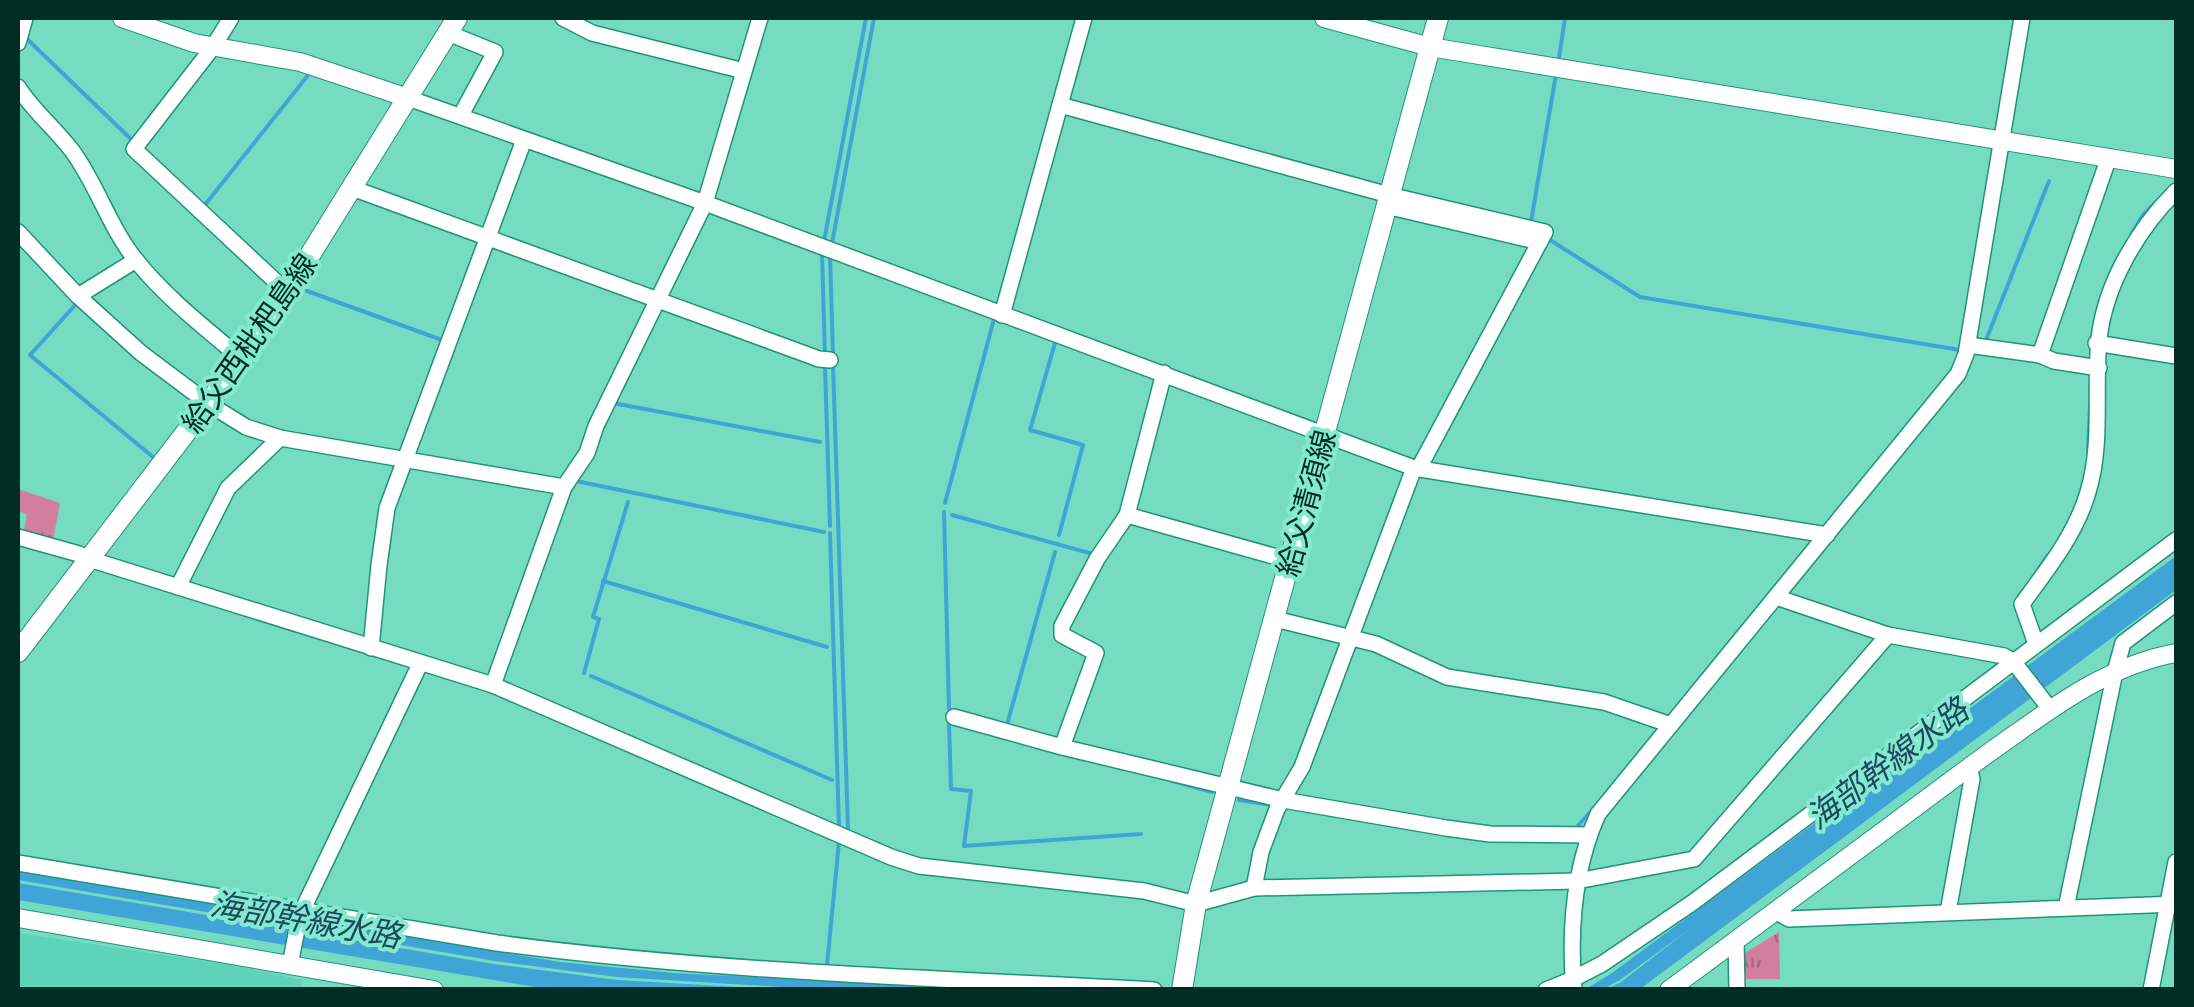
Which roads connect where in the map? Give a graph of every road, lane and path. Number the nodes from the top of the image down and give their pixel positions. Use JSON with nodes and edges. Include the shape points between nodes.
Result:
{"nodes":[{"id":1,"x":24,"y":18,"type":"edge"},
{"id":2,"x":122,"y":18,"type":"edge"},
{"id":3,"x":231,"y":18,"type":"edge"},
{"id":4,"x":563,"y":18,"type":"edge"},
{"id":5,"x":760,"y":18,"type":"edge"},
{"id":6,"x":1084,"y":18,"type":"edge"},
{"id":7,"x":1324,"y":18,"type":"edge"},
{"id":8,"x":1438,"y":18,"type":"edge"},
{"id":9,"x":2022,"y":18,"type":"edge"},
{"id":10,"x":453,"y":25,"type":"edge"},
{"id":11,"x":18,"y":42,"type":"edge"},
{"id":12,"x":214,"y":46,"type":"junction"},
{"id":13,"x":1430,"y":47,"type":"junction"},
{"id":14,"x":744,"y":71,"type":"junction"},
{"id":15,"x":18,"y":87,"type":"edge"},
{"id":16,"x":408,"y":98,"type":"junction"},
{"id":17,"x":1060,"y":105,"type":"junction"},
{"id":18,"x":461,"y":115,"type":"junction"},
{"id":19,"x":524,"y":140,"type":"junction"},
{"id":20,"x":2001,"y":140,"type":"junction"},
{"id":21,"x":2109,"y":157,"type":"junction"},
{"id":22,"x":2176,"y":169,"type":"edge"},
{"id":23,"x":352,"y":188,"type":"junction"},
{"id":24,"x":2176,"y":192,"type":"edge"},
{"id":25,"x":1388,"y":201,"type":"junction"},
{"id":26,"x":705,"y":203,"type":"junction"},
{"id":27,"x":18,"y":232,"type":"edge"},
{"id":28,"x":488,"y":237,"type":"junction"},
{"id":29,"x":136,"y":260,"type":"junction"},
{"id":30,"x":287,"y":292,"type":"junction"},
{"id":31,"x":78,"y":296,"type":"junction"},
{"id":32,"x":658,"y":300,"type":"junction"},
{"id":33,"x":1002,"y":314,"type":"junction"},
{"id":34,"x":2098,"y":344,"type":"junction"},
{"id":35,"x":1968,"y":345,"type":"junction"},
{"id":36,"x":2040,"y":355,"type":"junction"},
{"id":37,"x":2176,"y":356,"type":"edge"},
{"id":38,"x":242,"y":359,"type":"junction"},
{"id":39,"x":830,"y":360,"type":"dead end"},
{"id":40,"x":2099,"y":368,"type":"junction"},
{"id":41,"x":1164,"y":374,"type":"junction"},
{"id":42,"x":209,"y":404,"type":"junction"},
{"id":43,"x":1324,"y":433,"type":"junction"},
{"id":44,"x":280,"y":438,"type":"junction"},
{"id":45,"x":404,"y":459,"type":"junction"},
{"id":46,"x":1417,"y":468,"type":"junction"},
{"id":47,"x":564,"y":487,"type":"junction"},
{"id":48,"x":1127,"y":515,"type":"junction"},
{"id":49,"x":1827,"y":535,"type":"junction"},
{"id":50,"x":18,"y":537,"type":"edge"},
{"id":51,"x":2176,"y":540,"type":"edge"},
{"id":52,"x":89,"y":559,"type":"junction"},
{"id":53,"x":1290,"y":561,"type":"junction"},
{"id":54,"x":178,"y":587,"type":"junction"},
{"id":55,"x":1776,"y":597,"type":"junction"},
{"id":56,"x":2176,"y":603,"type":"edge"},
{"id":57,"x":1275,"y":619,"type":"junction"},
{"id":58,"x":1888,"y":635,"type":"junction"},
{"id":59,"x":1352,"y":637,"type":"junction"},
{"id":60,"x":2036,"y":644,"type":"junction"},
{"id":61,"x":371,"y":648,"type":"junction"},
{"id":62,"x":18,"y":652,"type":"edge"},
{"id":63,"x":2176,"y":654,"type":"edge"},
{"id":64,"x":420,"y":664,"type":"junction"},
{"id":65,"x":2015,"y":664,"type":"junction"},
{"id":66,"x":2115,"y":672,"type":"junction"},
{"id":67,"x":493,"y":685,"type":"junction"},
{"id":68,"x":2044,"y":702,"type":"junction"},
{"id":69,"x":954,"y":717,"type":"dead end"},
{"id":70,"x":1671,"y":725,"type":"junction"},
{"id":71,"x":1062,"y":747,"type":"junction"},
{"id":72,"x":1969,"y":766,"type":"junction"},
{"id":73,"x":1228,"y":788,"type":"junction"},
{"id":74,"x":1283,"y":800,"type":"junction"},
{"id":75,"x":1589,"y":835,"type":"junction"},
{"id":76,"x":18,"y":862,"type":"edge"},
{"id":77,"x":2175,"y":872,"type":"edge"},
{"id":78,"x":1577,"y":880,"type":"junction"},
{"id":79,"x":1254,"y":888,"type":"junction"},
{"id":80,"x":1196,"y":904,"type":"junction"},
{"id":81,"x":2172,"y":904,"type":"edge"},
{"id":82,"x":2066,"y":908,"type":"junction"},
{"id":83,"x":1775,"y":910,"type":"junction"},
{"id":84,"x":301,"y":911,"type":"junction"},
{"id":85,"x":1948,"y":912,"type":"junction"},
{"id":86,"x":18,"y":918,"type":"edge"},
{"id":87,"x":1736,"y":940,"type":"junction"},
{"id":88,"x":292,"y":957,"type":"junction"},
{"id":89,"x":1574,"y":984,"type":"edge"},
{"id":90,"x":432,"y":989,"type":"edge"},
{"id":91,"x":1154,"y":990,"type":"edge"},
{"id":92,"x":1182,"y":990,"type":"edge"},
{"id":93,"x":1546,"y":990,"type":"edge"},
{"id":94,"x":1669,"y":990,"type":"edge"},
{"id":95,"x":1737,"y":990,"type":"edge"},
{"id":96,"x":2150,"y":990,"type":"edge"}],
"edges":[{"from":1,"to":11,"type":"street"},
{"from":2,"to":12,"type":"street"},
{"from":3,"to":12,"type":"street"},
{"from":4,"to":14,"type":"street","via":[[592,33]]},
{"from":5,"to":14,"type":"street"},
{"from":6,"to":17,"type":"street"},
{"from":7,"to":13,"type":"street"},
{"from":8,"to":13,"type":"main road","name":"給父清須線"},
{"from":9,"to":20,"type":"street"},
{"from":10,"to":16,"type":"main road","name":"給父西枇杷島線"},
{"from":10,"to":18,"type":"street","via":[[494,52]]},
{"from":12,"to":16,"type":"street","via":[[300,62]]},
{"from":12,"to":30,"type":"street","via":[[134,149]]},
{"from":13,"to":20,"type":"street"},
{"from":13,"to":25,"type":"main road","name":"給父清須線"},
{"from":14,"to":26,"type":"street"},
{"from":15,"to":29,"type":"street","via":[[72,150]]},
{"from":16,"to":18,"type":"street"},
{"from":16,"to":23,"type":"main road","name":"給父西枇杷島線"},
{"from":17,"to":25,"type":"street"},
{"from":17,"to":33,"type":"street"},
{"from":18,"to":19,"type":"street"},
{"from":19,"to":26,"type":"street"},
{"from":19,"to":28,"type":"street"},
{"from":20,"to":21,"type":"street"},
{"from":20,"to":35,"type":"street"},
{"from":21,"to":22,"type":"street"},
{"from":21,"to":36,"type":"street"},
{"from":23,"to":28,"type":"street"},
{"from":23,"to":30,"type":"main road","name":"給父西枇杷島線"},
{"from":24,"to":34,"type":"street","via":[[2142,230],[2118,273]]},
{"from":25,"to":43,"type":"main road","name":"給父清須線"},
{"from":25,"to":46,"type":"street","via":[[1546,232]]},
{"from":26,"to":32,"type":"street"},
{"from":26,"to":33,"type":"street"},
{"from":27,"to":31,"type":"street"},
{"from":28,"to":32,"type":"street"},
{"from":28,"to":45,"type":"street"},
{"from":29,"to":31,"type":"street"},
{"from":29,"to":38,"type":"street"},
{"from":30,"to":38,"type":"main road","name":"給父西枇杷島線"},
{"from":31,"to":42,"type":"street"},
{"from":32,"to":39,"type":"street"},
{"from":32,"to":47,"type":"street","via":[[587,453]]},
{"from":33,"to":41,"type":"street"},
{"from":34,"to":37,"type":"street"},
{"from":34,"to":40,"type":"street"},
{"from":35,"to":36,"type":"street"},
{"from":35,"to":49,"type":"street","via":[[1958,374]]},
{"from":36,"to":40,"type":"street"},
{"from":38,"to":42,"type":"main road","name":"給父西枇杷島線"},
{"from":40,"to":60,"type":"street","via":[[2088,494],[2022,604]]},
{"from":41,"to":43,"type":"street"},
{"from":41,"to":48,"type":"street"},
{"from":42,"to":44,"type":"street"},
{"from":42,"to":52,"type":"main road","name":"給父西枇杷島線"},
{"from":43,"to":46,"type":"street"},
{"from":43,"to":53,"type":"main road","name":"給父清須線"},
{"from":44,"to":45,"type":"street"},
{"from":44,"to":54,"type":"street","via":[[228,488]]},
{"from":45,"to":47,"type":"street"},
{"from":45,"to":61,"type":"street","via":[[387,508]]},
{"from":46,"to":49,"type":"street"},
{"from":46,"to":59,"type":"street"},
{"from":47,"to":67,"type":"street"},
{"from":48,"to":53,"type":"street"},
{"from":48,"to":71,"type":"street","via":[[1062,626],[1062,635],[1096,653]]},
{"from":49,"to":55,"type":"street"},
{"from":50,"to":52,"type":"street"},
{"from":51,"to":60,"type":"street"},
{"from":52,"to":54,"type":"street"},
{"from":52,"to":62,"type":"main road","name":"給父西枇杷島線"},
{"from":53,"to":57,"type":"main road","name":"給父清須線"},
{"from":54,"to":61,"type":"street"},
{"from":55,"to":58,"type":"street"},
{"from":55,"to":70,"type":"street"},
{"from":56,"to":66,"type":"street","via":[[2123,642]]},
{"from":57,"to":59,"type":"street"},
{"from":57,"to":73,"type":"main road","name":"給父清須線"},
{"from":58,"to":65,"type":"street","via":[[2004,656]]},
{"from":58,"to":78,"type":"street","via":[[1694,858]]},
{"from":59,"to":70,"type":"street","via":[[1447,677],[1604,702]]},
{"from":59,"to":74,"type":"street"},
{"from":60,"to":65,"type":"street"},
{"from":61,"to":64,"type":"street"},
{"from":63,"to":66,"type":"street"},
{"from":64,"to":67,"type":"street"},
{"from":64,"to":84,"type":"street"},
{"from":65,"to":68,"type":"street"},
{"from":65,"to":89,"type":"street"},
{"from":66,"to":68,"type":"street"},
{"from":66,"to":82,"type":"street"},
{"from":67,"to":80,"type":"street","via":[[919,866],[1144,891]]},
{"from":68,"to":72,"type":"street"},
{"from":69,"to":71,"type":"street"},
{"from":70,"to":75,"type":"street","via":[[1598,814]]},
{"from":71,"to":73,"type":"street"},
{"from":72,"to":83,"type":"street"},
{"from":72,"to":85,"type":"street"},
{"from":73,"to":74,"type":"street"},
{"from":73,"to":80,"type":"main road","name":"給父清須線"},
{"from":74,"to":75,"type":"street","via":[[1490,834]]},
{"from":74,"to":79,"type":"street"},
{"from":75,"to":78,"type":"street"},
{"from":76,"to":84,"type":"street"},
{"from":77,"to":81,"type":"street"},
{"from":78,"to":79,"type":"street"},
{"from":78,"to":89,"type":"street"},
{"from":79,"to":80,"type":"street"},
{"from":80,"to":92,"type":"main road","name":"給父清須線"},
{"from":81,"to":82,"type":"street"},
{"from":81,"to":96,"type":"street"},
{"from":82,"to":85,"type":"street"},
{"from":83,"to":85,"type":"street","via":[[1789,918]]},
{"from":83,"to":87,"type":"street"},
{"from":84,"to":88,"type":"street"},
{"from":84,"to":91,"type":"street","via":[[666,962]]},
{"from":86,"to":88,"type":"street"},
{"from":87,"to":94,"type":"street"},
{"from":87,"to":95,"type":"street"},
{"from":88,"to":90,"type":"street"},
{"from":89,"to":93,"type":"street"}]}
